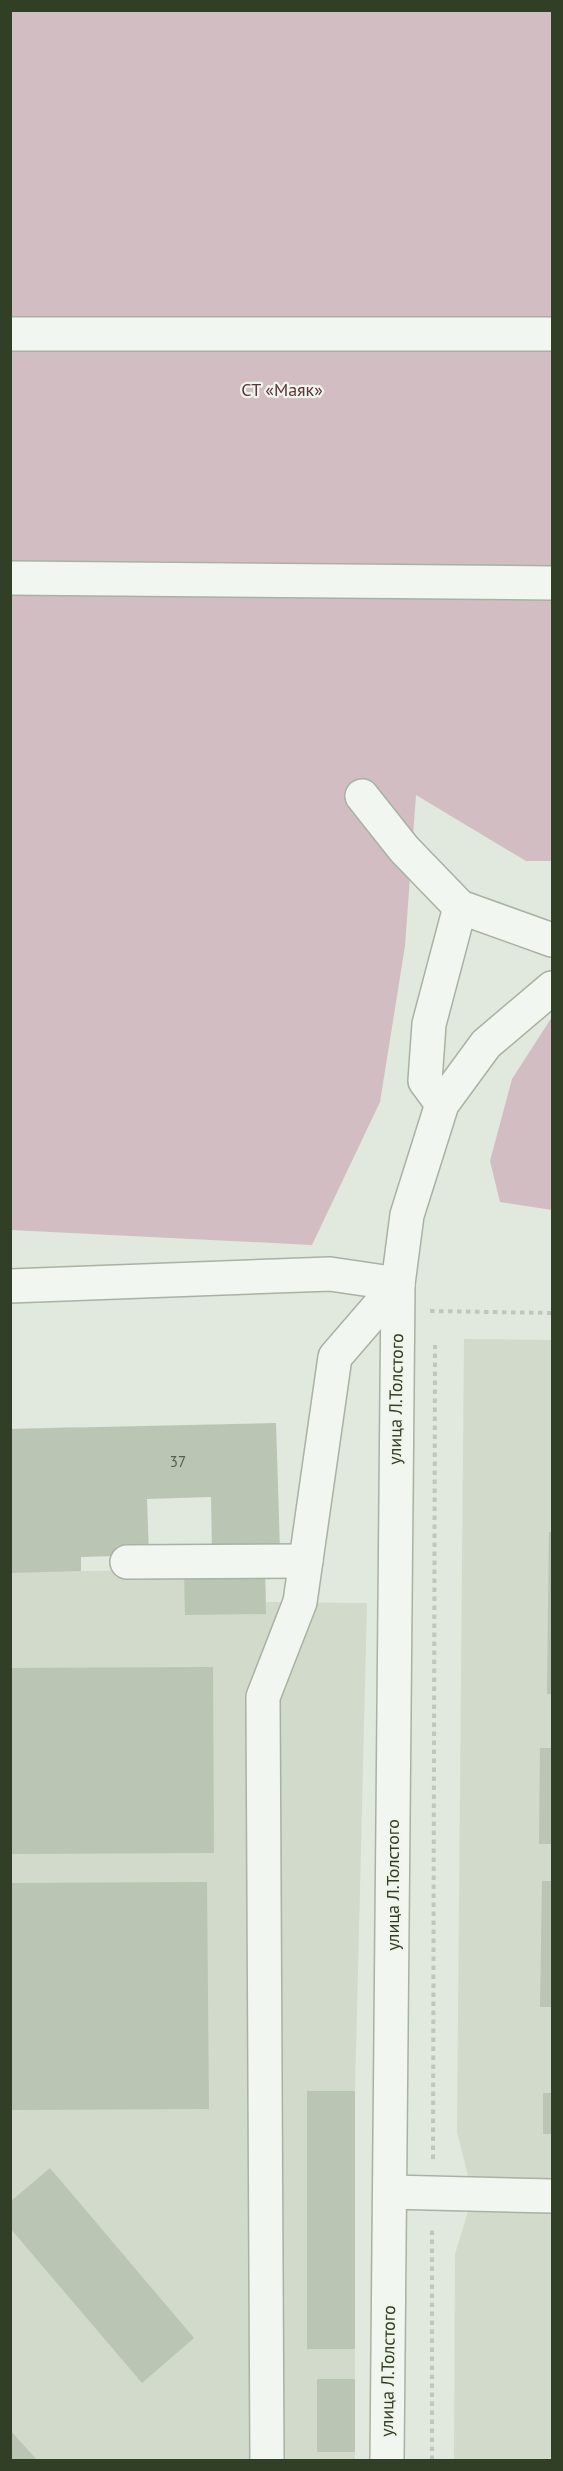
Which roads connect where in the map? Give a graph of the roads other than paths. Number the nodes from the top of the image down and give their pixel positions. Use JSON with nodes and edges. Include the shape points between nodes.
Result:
{"nodes":[{"id":1,"x":10,"y":334,"type":"edge"},
{"id":2,"x":552,"y":334,"type":"edge"},
{"id":3,"x":10,"y":578,"type":"edge"},
{"id":4,"x":552,"y":583,"type":"edge"},
{"id":5,"x":362,"y":796,"type":"dead end"},
{"id":6,"x":460,"y":907,"type":"junction"},
{"id":7,"x":552,"y":940,"type":"edge"},
{"id":8,"x":552,"y":988,"type":"edge"},
{"id":9,"x":442,"y":1104,"type":"junction"},
{"id":10,"x":10,"y":1286,"type":"edge"},
{"id":11,"x":398,"y":1297,"type":"junction"},
{"id":12,"x":306,"y":1561,"type":"junction"},
{"id":13,"x":127,"y":1562,"type":"dead end"},
{"id":14,"x":391,"y":2192,"type":"junction"},
{"id":15,"x":552,"y":2196,"type":"edge"},
{"id":16,"x":267,"y":2460,"type":"edge"},
{"id":17,"x":387,"y":2460,"type":"edge"}],
"edges":[{"from":1,"to":2,"type":"street"},
{"from":3,"to":4,"type":"street"},
{"from":5,"to":6,"type":"street","via":[[404,849]]},
{"from":6,"to":7,"type":"street"},
{"from":6,"to":9,"type":"street","via":[[429,1024],[425,1081]]},
{"from":8,"to":9,"type":"street","name":"улица Л.Толстого","via":[[486,1044]]},
{"from":9,"to":11,"type":"street","name":"улица Л.Толстого","via":[[407,1215]]},
{"from":10,"to":11,"type":"street","via":[[330,1274]]},
{"from":11,"to":12,"type":"street","via":[[335,1357]]},
{"from":11,"to":14,"type":"street","name":"улица Л.Толстого"},
{"from":12,"to":13,"type":"street"},
{"from":12,"to":16,"type":"street","via":[[300,1602],[263,1698]]},
{"from":14,"to":15,"type":"street"},
{"from":14,"to":17,"type":"street","name":"улица Л.Толстого"}]}
